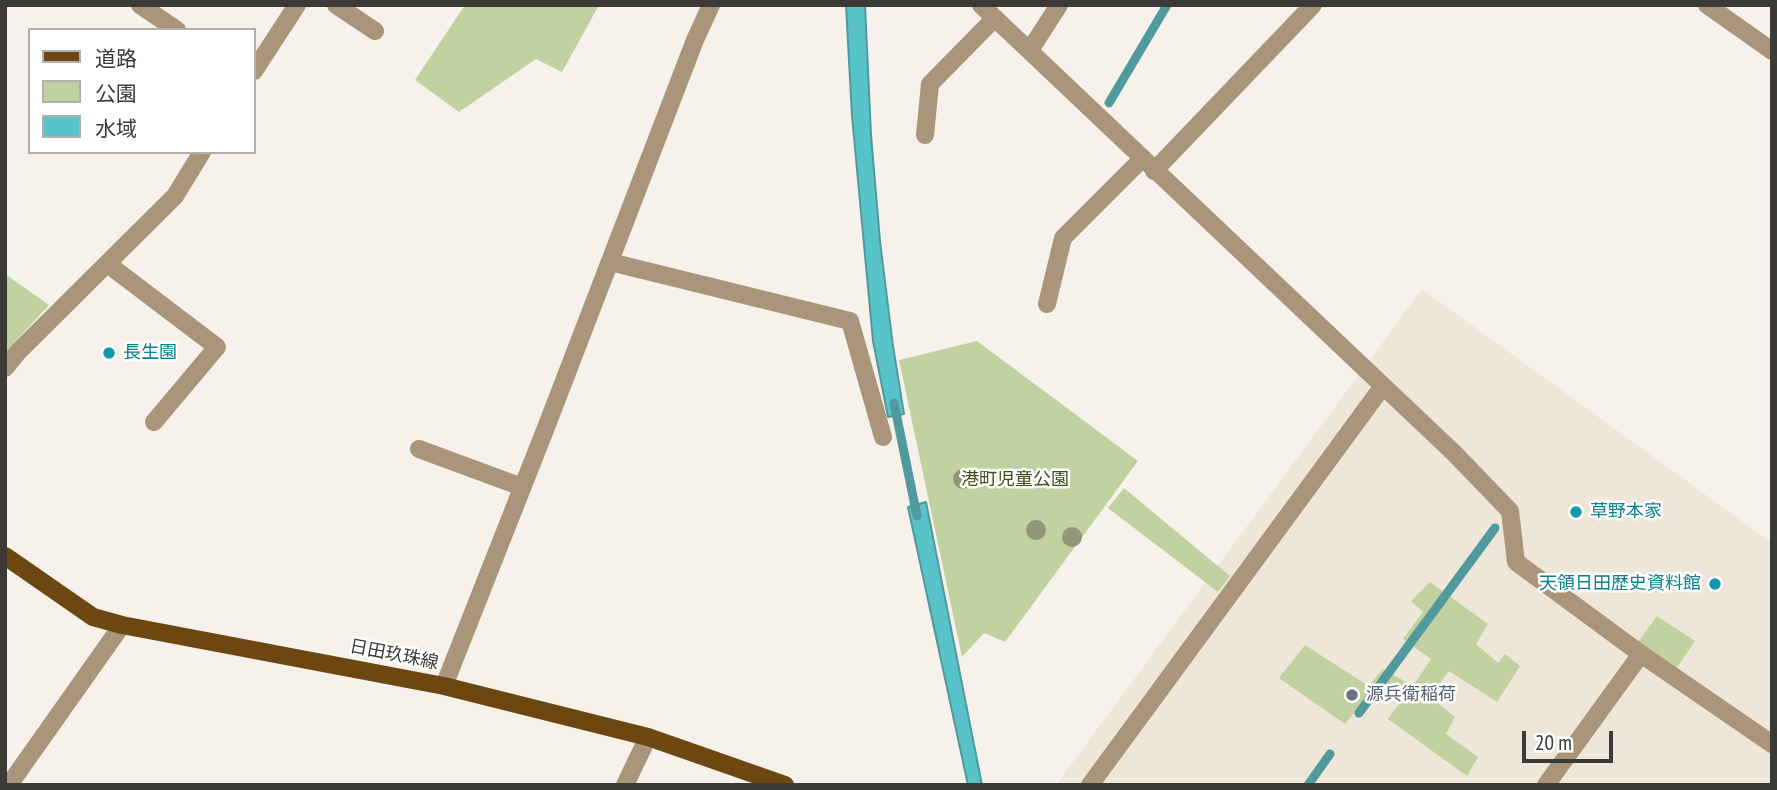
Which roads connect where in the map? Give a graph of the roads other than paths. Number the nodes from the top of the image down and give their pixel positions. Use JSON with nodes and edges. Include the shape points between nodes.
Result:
{"nodes":[{"id":1,"x":140,"y":5,"type":"edge"},
{"id":2,"x":297,"y":5,"type":"edge"},
{"id":3,"x":337,"y":5,"type":"edge"},
{"id":4,"x":711,"y":5,"type":"edge"},
{"id":5,"x":1059,"y":5,"type":"edge"},
{"id":6,"x":1313,"y":5,"type":"edge"},
{"id":7,"x":1707,"y":5,"type":"edge"},
{"id":8,"x":988,"y":11,"type":"edge"},
{"id":9,"x":174,"y":28,"type":"edge"},
{"id":10,"x":375,"y":31,"type":"dead end"},
{"id":11,"x":1030,"y":50,"type":"junction"},
{"id":12,"x":1772,"y":51,"type":"edge"},
{"id":13,"x":256,"y":68,"type":"edge"},
{"id":14,"x":925,"y":135,"type":"dead end"},
{"id":15,"x":201,"y":154,"type":"edge"},
{"id":16,"x":1148,"y":165,"type":"junction"},
{"id":17,"x":610,"y":262,"type":"junction"},
{"id":18,"x":109,"y":265,"type":"dead end"},
{"id":19,"x":1047,"y":304,"type":"dead end"},
{"id":20,"x":5,"y":368,"type":"edge"},
{"id":21,"x":1383,"y":386,"type":"junction"},
{"id":22,"x":155,"y":422,"type":"dead end"},
{"id":23,"x":883,"y":436,"type":"dead end"},
{"id":24,"x":419,"y":449,"type":"dead end"},
{"id":25,"x":522,"y":488,"type":"junction"},
{"id":26,"x":5,"y":555,"type":"edge"},
{"id":27,"x":122,"y":625,"type":"junction"},
{"id":28,"x":1641,"y":654,"type":"junction"},
{"id":29,"x":444,"y":686,"type":"junction"},
{"id":30,"x":649,"y":737,"type":"junction"},
{"id":31,"x":1772,"y":744,"type":"edge"},
{"id":32,"x":9,"y":785,"type":"edge"},
{"id":33,"x":625,"y":785,"type":"edge"},
{"id":34,"x":785,"y":785,"type":"edge"},
{"id":35,"x":1090,"y":785,"type":"edge"},
{"id":36,"x":1546,"y":785,"type":"edge"}],
"edges":[{"from":1,"to":9,"type":"street"},
{"from":2,"to":13,"type":"street"},
{"from":3,"to":10,"type":"street"},
{"from":4,"to":17,"type":"street"},
{"from":5,"to":11,"type":"street"},
{"from":6,"to":16,"type":"street"},
{"from":7,"to":12,"type":"street"},
{"from":8,"to":11,"type":"street"},
{"from":8,"to":14,"type":"street","via":[[930,84]]},
{"from":11,"to":16,"type":"street"},
{"from":15,"to":20,"type":"street","via":[[175,196]]},
{"from":16,"to":19,"type":"street","via":[[1063,238]]},
{"from":16,"to":21,"type":"street"},
{"from":17,"to":23,"type":"street","via":[[850,321]]},
{"from":17,"to":25,"type":"street"},
{"from":18,"to":22,"type":"street","via":[[217,347]]},
{"from":21,"to":28,"type":"street","via":[[1510,511],[1516,562]]},
{"from":21,"to":35,"type":"street"},
{"from":24,"to":25,"type":"street"},
{"from":25,"to":29,"type":"street"},
{"from":26,"to":27,"type":"main road","name":"日田玖珠線","via":[[93,617]]},
{"from":27,"to":29,"type":"main road","name":"日田玖珠線"},
{"from":27,"to":32,"type":"street"},
{"from":28,"to":31,"type":"street"},
{"from":28,"to":36,"type":"street"},
{"from":29,"to":30,"type":"main road","name":"日田玖珠線"},
{"from":30,"to":33,"type":"street"},
{"from":30,"to":34,"type":"main road","name":"日田玖珠線"}]}
